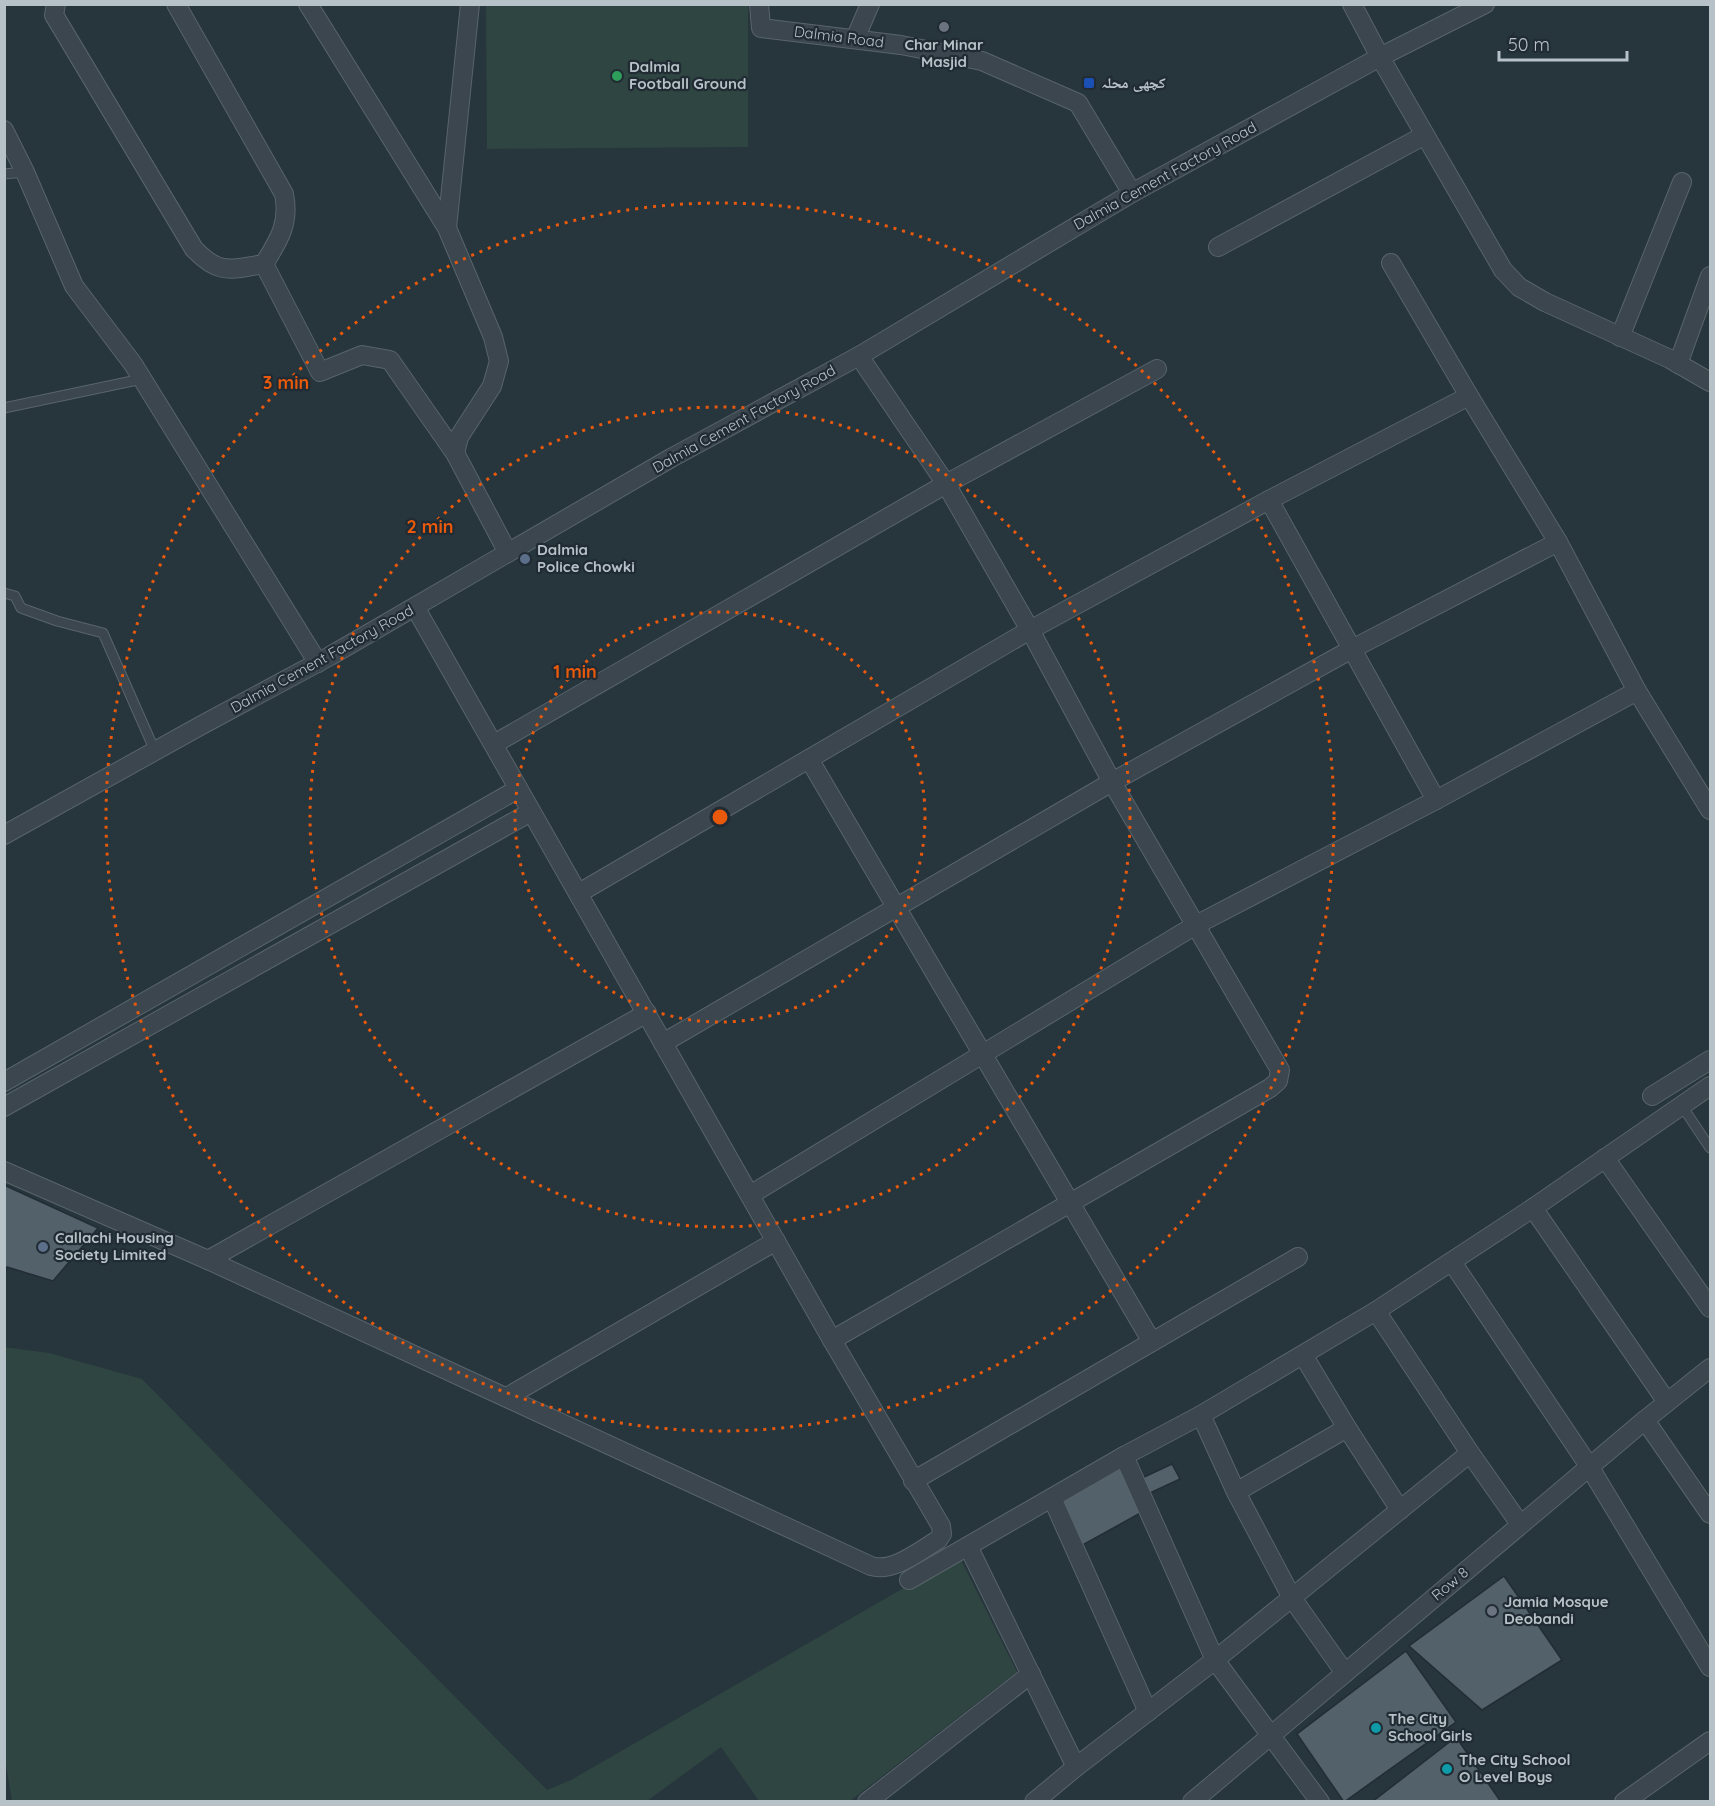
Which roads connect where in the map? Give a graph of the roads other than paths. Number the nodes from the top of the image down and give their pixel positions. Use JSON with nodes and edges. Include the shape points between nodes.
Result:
{"nodes":[{"id":1,"x":56,"y":4,"type":"edge"},
{"id":2,"x":176,"y":4,"type":"edge"},
{"id":3,"x":308,"y":4,"type":"edge"},
{"id":4,"x":470,"y":4,"type":"edge"},
{"id":5,"x":759,"y":4,"type":"edge"},
{"id":6,"x":870,"y":4,"type":"edge"},
{"id":7,"x":1352,"y":4,"type":"edge"},
{"id":8,"x":1485,"y":4,"type":"edge"},
{"id":9,"x":855,"y":39,"type":"junction"},
{"id":10,"x":1380,"y":57,"type":"junction"},
{"id":11,"x":4,"y":130,"type":"edge"},
{"id":12,"x":1425,"y":135,"type":"junction"},
{"id":13,"x":25,"y":172,"type":"junction"},
{"id":14,"x":4,"y":174,"type":"edge"},
{"id":15,"x":1682,"y":182,"type":"dead end"},
{"id":16,"x":1132,"y":193,"type":"junction"},
{"id":17,"x":447,"y":228,"type":"junction"},
{"id":18,"x":1218,"y":247,"type":"dead end"},
{"id":19,"x":1391,"y":263,"type":"dead end"},
{"id":20,"x":264,"y":264,"type":"junction"},
{"id":21,"x":1710,"y":276,"type":"edge"},
{"id":22,"x":1620,"y":337,"type":"junction"},
{"id":23,"x":859,"y":356,"type":"junction"},
{"id":24,"x":1678,"y":364,"type":"junction"},
{"id":25,"x":1157,"y":369,"type":"dead end"},
{"id":26,"x":142,"y":379,"type":"junction"},
{"id":27,"x":1710,"y":382,"type":"edge"},
{"id":28,"x":1469,"y":396,"type":"junction"},
{"id":29,"x":4,"y":408,"type":"edge"},
{"id":30,"x":454,"y":453,"type":"junction"},
{"id":31,"x":946,"y":484,"type":"junction"},
{"id":32,"x":1269,"y":500,"type":"junction"},
{"id":33,"x":1558,"y":542,"type":"junction"},
{"id":34,"x":508,"y":553,"type":"junction"},
{"id":35,"x":4,"y":593,"type":"edge"},
{"id":36,"x":415,"y":607,"type":"junction"},
{"id":37,"x":1030,"y":630,"type":"junction"},
{"id":38,"x":1352,"y":649,"type":"junction"},
{"id":39,"x":318,"y":663,"type":"junction"},
{"id":40,"x":1637,"y":691,"type":"junction"},
{"id":41,"x":494,"y":744,"type":"junction"},
{"id":42,"x":155,"y":751,"type":"junction"},
{"id":43,"x":809,"y":759,"type":"junction"},
{"id":44,"x":1112,"y":782,"type":"junction"},
{"id":45,"x":518,"y":789,"type":"junction"},
{"id":46,"x":1436,"y":800,"type":"junction"},
{"id":47,"x":1710,"y":810,"type":"edge"},
{"id":48,"x":531,"y":812,"type":"junction"},
{"id":49,"x":440,"y":833,"type":"junction"},
{"id":50,"x":4,"y":835,"type":"edge"},
{"id":51,"x":451,"y":856,"type":"junction"},
{"id":52,"x":579,"y":893,"type":"junction"},
{"id":53,"x":896,"y":907,"type":"junction"},
{"id":54,"x":1194,"y":926,"type":"junction"},
{"id":55,"x":647,"y":1013,"type":"junction"},
{"id":56,"x":663,"y":1043,"type":"junction"},
{"id":57,"x":982,"y":1054,"type":"junction"},
{"id":58,"x":1710,"y":1060,"type":"edge"},
{"id":59,"x":4,"y":1082,"type":"edge"},
{"id":60,"x":1710,"y":1086,"type":"edge"},
{"id":61,"x":1652,"y":1096,"type":"dead end"},
{"id":62,"x":1682,"y":1106,"type":"junction"},
{"id":63,"x":4,"y":1107,"type":"edge"},
{"id":64,"x":1710,"y":1148,"type":"edge"},
{"id":65,"x":1605,"y":1158,"type":"junction"},
{"id":66,"x":4,"y":1171,"type":"edge"},
{"id":67,"x":750,"y":1195,"type":"junction"},
{"id":68,"x":1069,"y":1202,"type":"junction"},
{"id":69,"x":1533,"y":1208,"type":"junction"},
{"id":70,"x":776,"y":1241,"type":"junction"},
{"id":71,"x":1298,"y":1257,"type":"dead end"},
{"id":72,"x":208,"y":1260,"type":"junction"},
{"id":73,"x":1452,"y":1262,"type":"junction"},
{"id":74,"x":1710,"y":1308,"type":"edge"},
{"id":75,"x":1376,"y":1311,"type":"junction"},
{"id":76,"x":832,"y":1340,"type":"junction"},
{"id":77,"x":1152,"y":1342,"type":"junction"},
{"id":78,"x":1303,"y":1355,"type":"junction"},
{"id":79,"x":1710,"y":1368,"type":"edge"},
{"id":80,"x":507,"y":1397,"type":"junction"},
{"id":81,"x":1667,"y":1402,"type":"junction"},
{"id":82,"x":1201,"y":1415,"type":"junction"},
{"id":83,"x":1645,"y":1420,"type":"junction"},
{"id":84,"x":1347,"y":1428,"type":"junction"},
{"id":85,"x":1470,"y":1453,"type":"junction"},
{"id":86,"x":1124,"y":1456,"type":"junction"},
{"id":87,"x":1589,"y":1466,"type":"junction"},
{"id":88,"x":913,"y":1481,"type":"junction"},
{"id":89,"x":1236,"y":1492,"type":"junction"},
{"id":90,"x":1052,"y":1498,"type":"junction"},
{"id":91,"x":1400,"y":1510,"type":"junction"},
{"id":92,"x":1710,"y":1514,"type":"edge"},
{"id":93,"x":1520,"y":1524,"type":"junction"},
{"id":94,"x":968,"y":1546,"type":"junction"},
{"id":95,"x":909,"y":1580,"type":"dead end"},
{"id":96,"x":1292,"y":1598,"type":"junction"},
{"id":97,"x":1215,"y":1660,"type":"junction"},
{"id":98,"x":1710,"y":1664,"type":"edge"},
{"id":99,"x":1345,"y":1673,"type":"junction"},
{"id":100,"x":1031,"y":1674,"type":"junction"},
{"id":101,"x":1148,"y":1712,"type":"junction"},
{"id":102,"x":1272,"y":1734,"type":"junction"},
{"id":103,"x":1710,"y":1741,"type":"edge"},
{"id":104,"x":1076,"y":1767,"type":"junction"},
{"id":105,"x":867,"y":1802,"type":"edge"},
{"id":106,"x":1034,"y":1802,"type":"edge"},
{"id":107,"x":1192,"y":1802,"type":"edge"},
{"id":108,"x":1320,"y":1802,"type":"edge"},
{"id":109,"x":1624,"y":1802,"type":"edge"}],
"edges":[{"from":1,"to":20,"type":"street","via":[[54,15],[194,249],[207,262],[226,270]]},
{"from":2,"to":20,"type":"street","via":[[284,194],[287,210],[280,238]]},
{"from":3,"to":17,"type":"street"},
{"from":4,"to":17,"type":"street"},
{"from":5,"to":9,"type":"street","name":"Dalmia Road","via":[[761,28]]},
{"from":6,"to":9,"type":"street"},
{"from":7,"to":10,"type":"street"},
{"from":8,"to":10,"type":"street","name":"Dalmia Cement Factory Road"},
{"from":9,"to":16,"type":"street","name":"Dalmia Road","via":[[982,61],[1078,103]]},
{"from":10,"to":12,"type":"street"},
{"from":10,"to":16,"type":"street","name":"Dalmia Cement Factory Road"},
{"from":11,"to":13,"type":"street"},
{"from":12,"to":18,"type":"street"},
{"from":12,"to":22,"type":"street","via":[[1503,270],[1519,287]]},
{"from":13,"to":14,"type":"lane"},
{"from":13,"to":26,"type":"street","via":[[74,286]]},
{"from":15,"to":22,"type":"street"},
{"from":16,"to":23,"type":"street","name":"Dalmia Cement Factory Road"},
{"from":17,"to":30,"type":"street","via":[[493,337],[499,361],[492,386],[459,437]]},
{"from":19,"to":28,"type":"street"},
{"from":20,"to":30,"type":"street","via":[[320,372],[362,355],[390,360]]},
{"from":21,"to":24,"type":"street"},
{"from":22,"to":24,"type":"street"},
{"from":23,"to":31,"type":"street"},
{"from":23,"to":34,"type":"street","name":"Dalmia Cement Factory Road","via":[[671,458]]},
{"from":24,"to":27,"type":"street"},
{"from":25,"to":31,"type":"street"},
{"from":26,"to":29,"type":"lane"},
{"from":26,"to":39,"type":"street"},
{"from":28,"to":32,"type":"street"},
{"from":28,"to":33,"type":"street"},
{"from":30,"to":34,"type":"street"},
{"from":31,"to":37,"type":"street"},
{"from":31,"to":41,"type":"street"},
{"from":32,"to":37,"type":"street"},
{"from":32,"to":38,"type":"street"},
{"from":33,"to":38,"type":"street"},
{"from":33,"to":40,"type":"street"},
{"from":34,"to":36,"type":"street","name":"Dalmia Cement Factory Road"},
{"from":35,"to":42,"type":"lane","via":[[15,596],[21,608],[103,633]]},
{"from":36,"to":39,"type":"street","name":"Dalmia Cement Factory Road"},
{"from":36,"to":41,"type":"street"},
{"from":37,"to":43,"type":"street"},
{"from":37,"to":44,"type":"street"},
{"from":38,"to":44,"type":"street"},
{"from":38,"to":46,"type":"street"},
{"from":39,"to":42,"type":"street","name":"Dalmia Cement Factory Road"},
{"from":40,"to":46,"type":"street"},
{"from":40,"to":47,"type":"street"},
{"from":41,"to":45,"type":"street"},
{"from":42,"to":50,"type":"street","name":"Dalmia Cement Factory Road"},
{"from":43,"to":52,"type":"street"},
{"from":43,"to":53,"type":"street"},
{"from":44,"to":53,"type":"street"},
{"from":44,"to":54,"type":"street"},
{"from":45,"to":48,"type":"street"},
{"from":45,"to":49,"type":"street"},
{"from":46,"to":54,"type":"street"},
{"from":48,"to":51,"type":"street"},
{"from":48,"to":52,"type":"street"},
{"from":49,"to":51,"type":"street"},
{"from":49,"to":59,"type":"street"},
{"from":51,"to":63,"type":"street"},
{"from":52,"to":55,"type":"street"},
{"from":53,"to":56,"type":"street"},
{"from":53,"to":57,"type":"street"},
{"from":54,"to":57,"type":"street"},
{"from":54,"to":68,"type":"street","via":[[1280,1070],[1278,1081]]},
{"from":55,"to":56,"type":"street"},
{"from":55,"to":72,"type":"street"},
{"from":56,"to":67,"type":"street"},
{"from":57,"to":67,"type":"street"},
{"from":57,"to":68,"type":"street"},
{"from":58,"to":61,"type":"street"},
{"from":60,"to":62,"type":"street"},
{"from":62,"to":64,"type":"lane"},
{"from":62,"to":65,"type":"street"},
{"from":65,"to":69,"type":"street"},
{"from":65,"to":74,"type":"street"},
{"from":66,"to":72,"type":"street"},
{"from":67,"to":70,"type":"street"},
{"from":68,"to":76,"type":"street"},
{"from":68,"to":77,"type":"street"},
{"from":69,"to":73,"type":"street"},
{"from":69,"to":81,"type":"street"},
{"from":70,"to":76,"type":"street"},
{"from":70,"to":80,"type":"street"},
{"from":71,"to":77,"type":"street"},
{"from":72,"to":80,"type":"street"},
{"from":73,"to":75,"type":"street"},
{"from":73,"to":87,"type":"street"},
{"from":75,"to":78,"type":"street"},
{"from":75,"to":85,"type":"street"},
{"from":76,"to":88,"type":"street"},
{"from":77,"to":88,"type":"street"},
{"from":78,"to":82,"type":"street"},
{"from":78,"to":84,"type":"street"},
{"from":79,"to":81,"type":"street","name":"Row 8"},
{"from":80,"to":88,"type":"street","via":[[880,1569],[938,1540],[942,1534]]},
{"from":81,"to":83,"type":"street","name":"Row 8"},
{"from":82,"to":86,"type":"street"},
{"from":82,"to":89,"type":"street"},
{"from":83,"to":87,"type":"street","name":"Row 8"},
{"from":83,"to":92,"type":"street"},
{"from":84,"to":89,"type":"street"},
{"from":84,"to":91,"type":"street"},
{"from":85,"to":91,"type":"street"},
{"from":85,"to":93,"type":"street"},
{"from":86,"to":90,"type":"street"},
{"from":86,"to":97,"type":"street"},
{"from":87,"to":93,"type":"street","name":"Row 8"},
{"from":87,"to":98,"type":"street"},
{"from":89,"to":96,"type":"street"},
{"from":90,"to":94,"type":"street"},
{"from":90,"to":101,"type":"street"},
{"from":91,"to":96,"type":"street"},
{"from":93,"to":99,"type":"street","name":"Row 8"},
{"from":94,"to":95,"type":"street"},
{"from":94,"to":100,"type":"street"},
{"from":96,"to":97,"type":"street"},
{"from":96,"to":99,"type":"street"},
{"from":97,"to":101,"type":"street"},
{"from":97,"to":102,"type":"street"},
{"from":99,"to":102,"type":"street","name":"Row 8"},
{"from":100,"to":104,"type":"street"},
{"from":100,"to":105,"type":"street"},
{"from":101,"to":104,"type":"street"},
{"from":102,"to":107,"type":"street","name":"Row 8"},
{"from":102,"to":108,"type":"street"},
{"from":103,"to":109,"type":"street"},
{"from":104,"to":106,"type":"street"}]}
